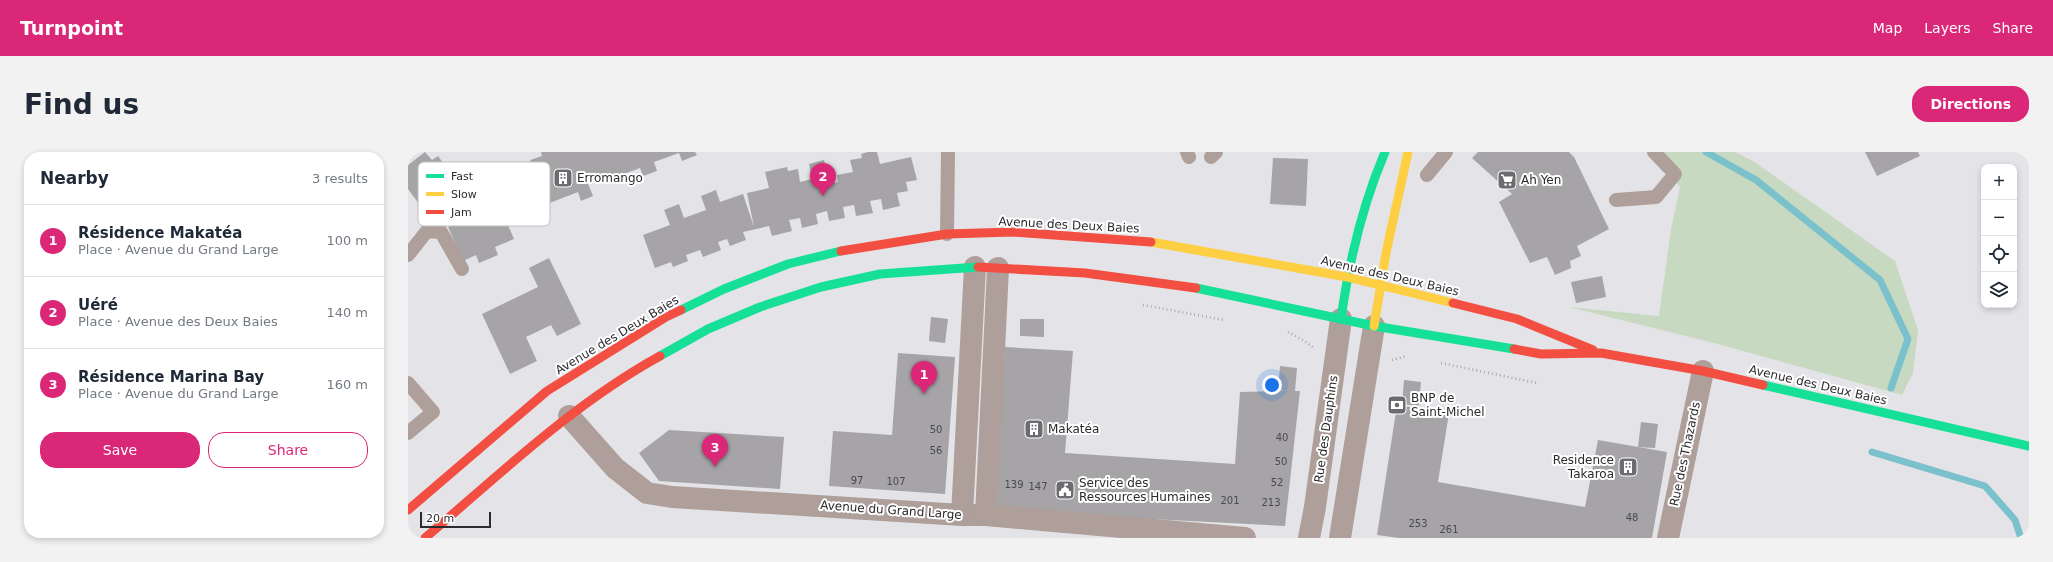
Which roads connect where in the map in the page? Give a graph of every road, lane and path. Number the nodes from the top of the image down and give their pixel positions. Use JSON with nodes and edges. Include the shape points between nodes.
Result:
{"nodes":[{"id":1,"x":948,"y":152,"type":"edge"},
{"id":2,"x":1386,"y":152,"type":"edge"},
{"id":3,"x":1408,"y":152,"type":"edge"},
{"id":4,"x":1446,"y":152,"type":"edge"},
{"id":5,"x":1654,"y":152,"type":"edge"},
{"id":6,"x":1427,"y":175,"type":"dead end"},
{"id":7,"x":1616,"y":200,"type":"dead end"},
{"id":8,"x":947,"y":234,"type":"junction"},
{"id":9,"x":408,"y":254,"type":"edge"},
{"id":10,"x":975,"y":267,"type":"junction"},
{"id":11,"x":998,"y":268,"type":"junction"},
{"id":12,"x":462,"y":269,"type":"dead end"},
{"id":13,"x":1347,"y":277,"type":"junction"},
{"id":14,"x":1381,"y":286,"type":"junction"},
{"id":15,"x":1341,"y":319,"type":"junction"},
{"id":16,"x":1374,"y":326,"type":"junction"},
{"id":17,"x":1601,"y":353,"type":"junction"},
{"id":18,"x":1703,"y":371,"type":"junction"},
{"id":19,"x":408,"y":383,"type":"edge"},
{"id":20,"x":569,"y":416,"type":"junction"},
{"id":21,"x":408,"y":433,"type":"edge"},
{"id":22,"x":2029,"y":446,"type":"edge"},
{"id":23,"x":408,"y":510,"type":"edge"},
{"id":24,"x":962,"y":515,"type":"junction"},
{"id":25,"x":986,"y":515,"type":"junction"},
{"id":26,"x":425,"y":538,"type":"edge"},
{"id":27,"x":1245,"y":538,"type":"edge"},
{"id":28,"x":1309,"y":538,"type":"edge"},
{"id":29,"x":1340,"y":538,"type":"edge"},
{"id":30,"x":1668,"y":538,"type":"edge"}],
"edges":[{"from":1,"to":8,"type":"lane"},
{"from":2,"to":13,"type":"main road","via":[[1363,206]]},
{"from":3,"to":14,"type":"main road"},
{"from":4,"to":6,"type":"lane"},
{"from":5,"to":7,"type":"lane","via":[[1675,174],[1656,197]]},
{"from":8,"to":13,"type":"main road","name":"Avenue des Deux Baies","via":[[1013,232],[1151,242]]},
{"from":8,"to":23,"type":"main road","name":"Avenue des Deux Baies","via":[[856,247],[788,264],[724,289],[666,317],[547,391]]},
{"from":9,"to":12,"type":"lane","via":[[427,231],[441,232]]},
{"from":10,"to":11,"type":"main road","name":"Avenue des Deux Baies"},
{"from":10,"to":20,"type":"main road","name":"Avenue des Deux Baies","via":[[880,274],[821,287],[760,307],[708,329],[636,370]]},
{"from":10,"to":24,"type":"street"},
{"from":11,"to":15,"type":"main road","name":"Avenue des Deux Baies","via":[[1085,273],[1179,284]]},
{"from":11,"to":25,"type":"street"},
{"from":13,"to":14,"type":"main road","name":"Avenue des Deux Baies"},
{"from":13,"to":15,"type":"main road"},
{"from":14,"to":16,"type":"main road"},
{"from":14,"to":17,"type":"main road","name":"Avenue des Deux Baies","via":[[1517,319]]},
{"from":15,"to":16,"type":"main road","name":"Avenue des Deux Baies"},
{"from":15,"to":28,"type":"street","name":"Rue des Dauphins"},
{"from":16,"to":17,"type":"main road","name":"Avenue des Deux Baies","via":[[1541,354]]},
{"from":16,"to":29,"type":"street"},
{"from":17,"to":18,"type":"main road","name":"Avenue des Deux Baies"},
{"from":18,"to":22,"type":"main road","name":"Avenue des Deux Baies"},
{"from":18,"to":30,"type":"street","name":"Rue des Thazards"},
{"from":19,"to":21,"type":"lane","via":[[433,412]]},
{"from":20,"to":24,"type":"street","name":"Avenue du Grand Large","via":[[615,468],[647,493],[672,497]]},
{"from":20,"to":26,"type":"main road","name":"Avenue des Deux Baies"},
{"from":24,"to":25,"type":"street","name":"Avenue du Grand Large"},
{"from":25,"to":27,"type":"street","name":"Avenue du Grand Large"}]}
